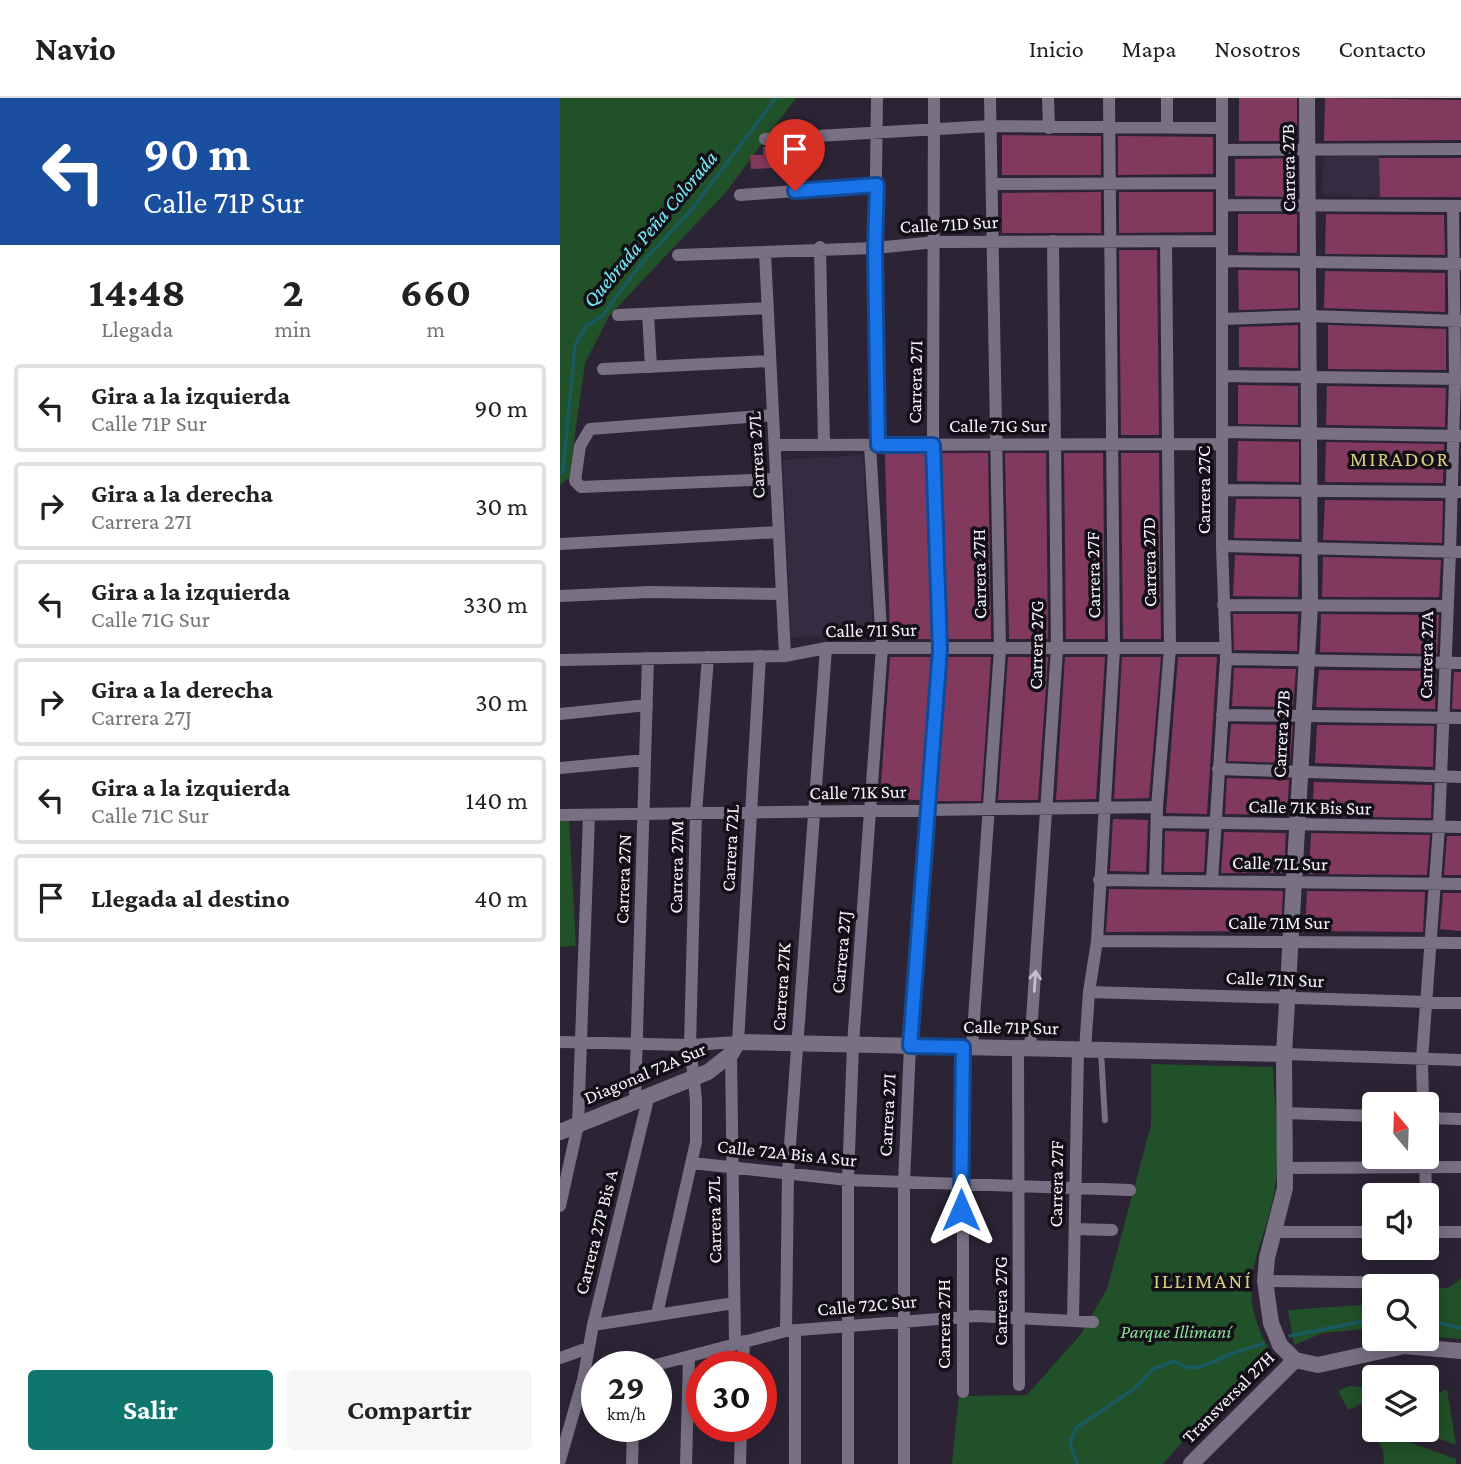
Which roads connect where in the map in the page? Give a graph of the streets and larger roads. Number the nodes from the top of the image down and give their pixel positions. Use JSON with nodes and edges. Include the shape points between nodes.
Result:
{"nodes":[{"id":1,"x":877,"y":98,"type":"edge"},
{"id":2,"x":934,"y":98,"type":"edge"},
{"id":3,"x":990,"y":98,"type":"edge"},
{"id":4,"x":1048,"y":98,"type":"edge"},
{"id":5,"x":1109,"y":98,"type":"edge"},
{"id":6,"x":1167,"y":98,"type":"edge"},
{"id":7,"x":1222,"y":98,"type":"edge"},
{"id":8,"x":1307,"y":98,"type":"edge"},
{"id":9,"x":1167,"y":126,"type":"junction"},
{"id":10,"x":990,"y":127,"type":"junction"},
{"id":11,"x":1110,"y":127,"type":"junction"},
{"id":12,"x":1049,"y":128,"type":"junction"},
{"id":13,"x":1222,"y":128,"type":"junction"},
{"id":14,"x":934,"y":129,"type":"junction"},
{"id":15,"x":877,"y":131,"type":"junction"},
{"id":16,"x":765,"y":139,"type":"dead end"},
{"id":17,"x":1461,"y":149,"type":"edge"},
{"id":18,"x":1222,"y":150,"type":"junction"},
{"id":19,"x":1309,"y":150,"type":"junction"},
{"id":20,"x":1222,"y":183,"type":"junction"},
{"id":21,"x":992,"y":184,"type":"junction"},
{"id":22,"x":1109,"y":184,"type":"junction"},
{"id":23,"x":877,"y":185,"type":"junction"},
{"id":24,"x":740,"y":195,"type":"dead end"},
{"id":25,"x":1222,"y":205,"type":"junction"},
{"id":26,"x":1309,"y":205,"type":"junction"},
{"id":27,"x":1457,"y":206,"type":"edge"},
{"id":28,"x":992,"y":240,"type":"junction"},
{"id":29,"x":1052,"y":241,"type":"junction"},
{"id":30,"x":1166,"y":241,"type":"junction"},
{"id":31,"x":1222,"y":241,"type":"junction"},
{"id":32,"x":936,"y":242,"type":"junction"},
{"id":33,"x":1109,"y":243,"type":"junction"},
{"id":34,"x":820,"y":247,"type":"junction"},
{"id":35,"x":875,"y":248,"type":"junction"},
{"id":36,"x":765,"y":253,"type":"junction"},
{"id":37,"x":678,"y":255,"type":"dead end"},
{"id":38,"x":1222,"y":261,"type":"junction"},
{"id":39,"x":1309,"y":261,"type":"junction"},
{"id":40,"x":1457,"y":264,"type":"edge"},
{"id":41,"x":768,"y":308,"type":"junction"},
{"id":42,"x":648,"y":314,"type":"junction"},
{"id":43,"x":618,"y":315,"type":"dead end"},
{"id":44,"x":1309,"y":316,"type":"junction"},
{"id":45,"x":1222,"y":319,"type":"junction"},
{"id":46,"x":1458,"y":321,"type":"edge"},
{"id":47,"x":770,"y":360,"type":"junction"},
{"id":48,"x":650,"y":367,"type":"junction"},
{"id":49,"x":603,"y":369,"type":"dead end"},
{"id":50,"x":1222,"y":376,"type":"junction"},
{"id":51,"x":1310,"y":376,"type":"junction"},
{"id":52,"x":1458,"y":378,"type":"edge"},
{"id":53,"x":773,"y":415,"type":"junction"},
{"id":54,"x":1310,"y":433,"type":"junction"},
{"id":55,"x":1457,"y":436,"type":"edge"},
{"id":56,"x":1222,"y":438,"type":"junction"},
{"id":57,"x":995,"y":444,"type":"junction"},
{"id":58,"x":1053,"y":444,"type":"junction"},
{"id":59,"x":1167,"y":444,"type":"junction"},
{"id":60,"x":775,"y":445,"type":"junction"},
{"id":61,"x":824,"y":445,"type":"junction"},
{"id":62,"x":874,"y":445,"type":"junction"},
{"id":63,"x":933,"y":445,"type":"junction"},
{"id":64,"x":1110,"y":445,"type":"junction"},
{"id":65,"x":776,"y":480,"type":"junction"},
{"id":66,"x":1222,"y":490,"type":"junction"},
{"id":67,"x":1310,"y":490,"type":"junction"},
{"id":68,"x":1456,"y":492,"type":"edge"},
{"id":69,"x":779,"y":532,"type":"junction"},
{"id":70,"x":560,"y":544,"type":"edge"},
{"id":71,"x":1222,"y":546,"type":"junction"},
{"id":72,"x":1310,"y":549,"type":"junction"},
{"id":73,"x":1455,"y":552,"type":"edge"},
{"id":74,"x":782,"y":594,"type":"junction"},
{"id":75,"x":560,"y":596,"type":"edge"},
{"id":76,"x":1223,"y":605,"type":"junction"},
{"id":77,"x":1310,"y":606,"type":"junction"},
{"id":78,"x":1446,"y":606,"type":"junction"},
{"id":79,"x":883,"y":647,"type":"junction"},
{"id":80,"x":826,"y":648,"type":"junction"},
{"id":81,"x":1170,"y":648,"type":"junction"},
{"id":82,"x":940,"y":649,"type":"junction"},
{"id":83,"x":1000,"y":649,"type":"junction"},
{"id":84,"x":1058,"y":649,"type":"junction"},
{"id":85,"x":1114,"y":649,"type":"junction"},
{"id":86,"x":1225,"y":654,"type":"junction"},
{"id":87,"x":760,"y":656,"type":"junction"},
{"id":88,"x":785,"y":656,"type":"junction"},
{"id":89,"x":708,"y":657,"type":"junction"},
{"id":90,"x":648,"y":658,"type":"junction"},
{"id":91,"x":560,"y":660,"type":"edge"},
{"id":92,"x":1307,"y":661,"type":"junction"},
{"id":93,"x":1445,"y":663,"type":"junction"},
{"id":94,"x":1461,"y":663,"type":"edge"},
{"id":95,"x":647,"y":705,"type":"junction"},
{"id":96,"x":560,"y":714,"type":"edge"},
{"id":97,"x":1222,"y":715,"type":"junction"},
{"id":98,"x":1303,"y":716,"type":"junction"},
{"id":99,"x":1444,"y":718,"type":"junction"},
{"id":100,"x":1461,"y":718,"type":"edge"},
{"id":101,"x":645,"y":760,"type":"junction"},
{"id":102,"x":560,"y":768,"type":"edge"},
{"id":103,"x":1218,"y":769,"type":"junction"},
{"id":104,"x":1300,"y":774,"type":"junction"},
{"id":105,"x":1461,"y":777,"type":"edge"},
{"id":106,"x":1441,"y":778,"type":"junction"},
{"id":107,"x":1157,"y":807,"type":"junction"},
{"id":108,"x":1103,"y":808,"type":"junction"},
{"id":109,"x":1045,"y":809,"type":"junction"},
{"id":110,"x":930,"y":810,"type":"junction"},
{"id":111,"x":988,"y":810,"type":"junction"},
{"id":112,"x":872,"y":811,"type":"junction"},
{"id":113,"x":813,"y":812,"type":"junction"},
{"id":114,"x":696,"y":813,"type":"junction"},
{"id":115,"x":752,"y":813,"type":"junction"},
{"id":116,"x":645,"y":814,"type":"junction"},
{"id":117,"x":560,"y":815,"type":"edge"},
{"id":118,"x":589,"y":815,"type":"junction"},
{"id":119,"x":1158,"y":822,"type":"junction"},
{"id":120,"x":1215,"y":824,"type":"junction"},
{"id":121,"x":1297,"y":827,"type":"junction"},
{"id":122,"x":1439,"y":827,"type":"junction"},
{"id":123,"x":1461,"y":827,"type":"edge"},
{"id":124,"x":1100,"y":880,"type":"junction"},
{"id":125,"x":1155,"y":881,"type":"junction"},
{"id":126,"x":1212,"y":881,"type":"junction"},
{"id":127,"x":1294,"y":882,"type":"junction"},
{"id":128,"x":1434,"y":884,"type":"junction"},
{"id":129,"x":1461,"y":884,"type":"edge"},
{"id":130,"x":1431,"y":940,"type":"junction"},
{"id":131,"x":1097,"y":941,"type":"junction"},
{"id":132,"x":1290,"y":942,"type":"junction"},
{"id":133,"x":1461,"y":943,"type":"edge"},
{"id":134,"x":1089,"y":992,"type":"junction"},
{"id":135,"x":1287,"y":999,"type":"junction"},
{"id":136,"x":1427,"y":1001,"type":"junction"},
{"id":137,"x":1461,"y":1003,"type":"edge"},
{"id":138,"x":560,"y":1042,"type":"edge"},
{"id":139,"x":579,"y":1043,"type":"junction"},
{"id":140,"x":797,"y":1043,"type":"junction"},
{"id":141,"x":636,"y":1044,"type":"junction"},
{"id":142,"x":853,"y":1044,"type":"junction"},
{"id":143,"x":691,"y":1045,"type":"junction"},
{"id":144,"x":910,"y":1046,"type":"junction"},
{"id":145,"x":967,"y":1047,"type":"junction"},
{"id":146,"x":735,"y":1048,"type":"junction"},
{"id":147,"x":1024,"y":1048,"type":"junction"},
{"id":148,"x":1088,"y":1050,"type":"junction"},
{"id":149,"x":1284,"y":1055,"type":"junction"},
{"id":150,"x":1422,"y":1059,"type":"junction"},
{"id":151,"x":1461,"y":1060,"type":"edge"},
{"id":152,"x":694,"y":1078,"type":"junction"},
{"id":153,"x":1423,"y":1092,"type":"edge"},
{"id":154,"x":642,"y":1097,"type":"junction"},
{"id":155,"x":1284,"y":1113,"type":"junction"},
{"id":156,"x":1362,"y":1116,"type":"edge"},
{"id":157,"x":1439,"y":1118,"type":"edge"},
{"id":158,"x":1461,"y":1119,"type":"edge"},
{"id":159,"x":578,"y":1125,"type":"junction"},
{"id":160,"x":560,"y":1132,"type":"edge"},
{"id":161,"x":692,"y":1163,"type":"junction"},
{"id":162,"x":1439,"y":1164,"type":"edge"},
{"id":163,"x":1362,"y":1165,"type":"edge"},
{"id":164,"x":732,"y":1167,"type":"junction"},
{"id":165,"x":1461,"y":1167,"type":"edge"},
{"id":166,"x":1286,"y":1168,"type":"junction"},
{"id":167,"x":788,"y":1173,"type":"junction"},
{"id":168,"x":848,"y":1180,"type":"junction"},
{"id":169,"x":904,"y":1182,"type":"junction"},
{"id":170,"x":961,"y":1184,"type":"junction"},
{"id":171,"x":1018,"y":1186,"type":"junction"},
{"id":172,"x":1075,"y":1188,"type":"junction"},
{"id":173,"x":1130,"y":1190,"type":"dead end"},
{"id":174,"x":560,"y":1206,"type":"edge"},
{"id":175,"x":1074,"y":1229,"type":"junction"},
{"id":176,"x":1112,"y":1230,"type":"dead end"},
{"id":177,"x":1274,"y":1232,"type":"junction"},
{"id":178,"x":1362,"y":1232,"type":"edge"},
{"id":179,"x":1439,"y":1232,"type":"edge"},
{"id":180,"x":1461,"y":1232,"type":"edge"},
{"id":181,"x":1265,"y":1281,"type":"junction"},
{"id":182,"x":1362,"y":1282,"type":"edge"},
{"id":183,"x":734,"y":1303,"type":"junction"},
{"id":184,"x":657,"y":1314,"type":"junction"},
{"id":185,"x":962,"y":1317,"type":"junction"},
{"id":186,"x":905,"y":1320,"type":"junction"},
{"id":187,"x":1019,"y":1320,"type":"junction"},
{"id":188,"x":1073,"y":1320,"type":"junction"},
{"id":189,"x":1093,"y":1322,"type":"dead end"},
{"id":190,"x":593,"y":1325,"type":"junction"},
{"id":191,"x":849,"y":1327,"type":"junction"},
{"id":192,"x":790,"y":1330,"type":"junction"},
{"id":193,"x":739,"y":1343,"type":"junction"},
{"id":194,"x":588,"y":1348,"type":"junction"},
{"id":195,"x":588,"y":1351,"type":"edge"},
{"id":196,"x":712,"y":1351,"type":"edge"},
{"id":197,"x":740,"y":1351,"type":"edge"},
{"id":198,"x":1461,"y":1351,"type":"edge"},
{"id":199,"x":560,"y":1358,"type":"edge"},
{"id":200,"x":1295,"y":1360,"type":"junction"},
{"id":201,"x":1019,"y":1385,"type":"dead end"},
{"id":202,"x":581,"y":1387,"type":"edge"},
{"id":203,"x":962,"y":1392,"type":"dead end"},
{"id":204,"x":575,"y":1409,"type":"junction"},
{"id":205,"x":560,"y":1415,"type":"edge"},
{"id":206,"x":633,"y":1442,"type":"edge"},
{"id":207,"x":687,"y":1442,"type":"edge"},
{"id":208,"x":741,"y":1442,"type":"edge"},
{"id":209,"x":560,"y":1460,"type":"edge"},
{"id":210,"x":632,"y":1464,"type":"edge"},
{"id":211,"x":686,"y":1464,"type":"edge"},
{"id":212,"x":740,"y":1464,"type":"edge"},
{"id":213,"x":795,"y":1464,"type":"edge"},
{"id":214,"x":848,"y":1464,"type":"edge"},
{"id":215,"x":904,"y":1464,"type":"edge"},
{"id":216,"x":1191,"y":1464,"type":"edge"}],
"edges":[{"from":1,"to":15,"type":"street","name":"Carrera 27J"},
{"from":2,"to":14,"type":"street","name":"Carrera 27I"},
{"from":3,"to":10,"type":"street","name":"Carrera 27H"},
{"from":4,"to":12,"type":"street"},
{"from":5,"to":11,"type":"street","name":"Carrera 27F"},
{"from":6,"to":9,"type":"street"},
{"from":7,"to":13,"type":"street","name":"Carrera 27C"},
{"from":8,"to":19,"type":"street","name":"Carrera 27B"},
{"from":9,"to":11,"type":"street"},
{"from":9,"to":13,"type":"street"},
{"from":10,"to":12,"type":"street"},
{"from":10,"to":14,"type":"street"},
{"from":10,"to":21,"type":"street","name":"Carrera 27H"},
{"from":11,"to":12,"type":"street"},
{"from":11,"to":22,"type":"street","name":"Carrera 27F"},
{"from":13,"to":18,"type":"street","name":"Carrera 27C"},
{"from":14,"to":15,"type":"street"},
{"from":14,"to":32,"type":"street","name":"Carrera 27I"},
{"from":15,"to":16,"type":"street"},
{"from":15,"to":23,"type":"street","name":"Carrera 27J"},
{"from":17,"to":19,"type":"street"},
{"from":18,"to":19,"type":"street"},
{"from":18,"to":20,"type":"street","name":"Carrera 27C"},
{"from":19,"to":26,"type":"street","name":"Carrera 27B"},
{"from":20,"to":22,"type":"street"},
{"from":20,"to":25,"type":"street","name":"Carrera 27C"},
{"from":21,"to":22,"type":"street"},
{"from":21,"to":28,"type":"street","name":"Carrera 27H"},
{"from":22,"to":33,"type":"street","name":"Carrera 27F"},
{"from":23,"to":24,"type":"street"},
{"from":23,"to":35,"type":"street","name":"Carrera 27J"},
{"from":25,"to":26,"type":"street"},
{"from":25,"to":31,"type":"street","name":"Carrera 27C"},
{"from":26,"to":27,"type":"street"},
{"from":26,"to":39,"type":"street","name":"Carrera 27B"},
{"from":27,"to":40,"type":"street","name":"Carrera 27A"},
{"from":28,"to":29,"type":"street","name":"Calle 71D Sur"},
{"from":28,"to":32,"type":"street","name":"Calle 71D Sur"},
{"from":28,"to":57,"type":"street","name":"Carrera 27H"},
{"from":29,"to":33,"type":"street","name":"Calle 71D Sur"},
{"from":29,"to":58,"type":"street","name":"Carrera 27G"},
{"from":30,"to":31,"type":"street","name":"Calle 71D Sur"},
{"from":30,"to":33,"type":"street","name":"Calle 71D Sur"},
{"from":30,"to":59,"type":"street","name":"Carrera 27D"},
{"from":31,"to":38,"type":"street","name":"Carrera 27C"},
{"from":32,"to":35,"type":"street","name":"Calle 71D Sur"},
{"from":32,"to":63,"type":"street","name":"Carrera 27I"},
{"from":33,"to":64,"type":"street","name":"Carrera 27F"},
{"from":34,"to":35,"type":"street","name":"Calle 71D Sur"},
{"from":34,"to":36,"type":"street","name":"Calle 71D Sur"},
{"from":34,"to":61,"type":"street"},
{"from":35,"to":62,"type":"street","name":"Carrera 27J"},
{"from":36,"to":37,"type":"street","name":"Calle 71D Sur"},
{"from":36,"to":41,"type":"street","name":"Carrera 27L"},
{"from":38,"to":39,"type":"street"},
{"from":38,"to":45,"type":"street","name":"Carrera 27C"},
{"from":39,"to":40,"type":"street"},
{"from":39,"to":44,"type":"street","name":"Carrera 27B"},
{"from":40,"to":46,"type":"street","name":"Carrera 27A"},
{"from":41,"to":42,"type":"street"},
{"from":41,"to":47,"type":"street","name":"Carrera 27L"},
{"from":42,"to":43,"type":"street"},
{"from":42,"to":48,"type":"street"},
{"from":44,"to":45,"type":"street"},
{"from":44,"to":46,"type":"street"},
{"from":44,"to":51,"type":"street","name":"Carrera 27B"},
{"from":45,"to":50,"type":"street","name":"Carrera 27C"},
{"from":46,"to":52,"type":"street","name":"Carrera 27A"},
{"from":47,"to":48,"type":"street"},
{"from":47,"to":53,"type":"street","name":"Carrera 27L"},
{"from":48,"to":49,"type":"street"},
{"from":50,"to":51,"type":"street"},
{"from":50,"to":56,"type":"street","name":"Carrera 27C"},
{"from":51,"to":52,"type":"street"},
{"from":51,"to":54,"type":"street","name":"Carrera 27B"},
{"from":52,"to":55,"type":"street","name":"Carrera 27A"},
{"from":53,"to":60,"type":"street","name":"Carrera 27L"},
{"from":53,"to":65,"type":"street","via":[[590,429],[584,434],[575,481],[581,487]]},
{"from":54,"to":55,"type":"street","name":"Calle 71G Sur"},
{"from":54,"to":56,"type":"street","name":"Calle 71G Sur"},
{"from":54,"to":67,"type":"street","name":"Carrera 27B"},
{"from":55,"to":68,"type":"street","name":"Carrera 27A"},
{"from":56,"to":59,"type":"street","name":"Calle 71G Sur"},
{"from":56,"to":66,"type":"street","name":"Carrera 27C"},
{"from":57,"to":58,"type":"street","name":"Calle 71G Sur"},
{"from":57,"to":63,"type":"street","name":"Calle 71G Sur"},
{"from":57,"to":83,"type":"street","name":"Carrera 27H"},
{"from":58,"to":64,"type":"street","name":"Calle 71G Sur"},
{"from":58,"to":84,"type":"street","name":"Carrera 27G"},
{"from":59,"to":64,"type":"street","name":"Calle 71G Sur"},
{"from":59,"to":81,"type":"street","name":"Carrera 27D"},
{"from":60,"to":61,"type":"street","name":"Calle 71G Sur"},
{"from":60,"to":65,"type":"street","name":"Carrera 27L"},
{"from":61,"to":62,"type":"street","name":"Calle 71G Sur"},
{"from":62,"to":63,"type":"street","name":"Calle 71G Sur"},
{"from":62,"to":79,"type":"street","name":"Carrera 27J"},
{"from":63,"to":82,"type":"street","name":"Carrera 27I"},
{"from":64,"to":85,"type":"street","name":"Carrera 27F"},
{"from":65,"to":69,"type":"street","name":"Carrera 27L"},
{"from":66,"to":67,"type":"street"},
{"from":66,"to":71,"type":"street","name":"Carrera 27C"},
{"from":67,"to":68,"type":"street"},
{"from":67,"to":72,"type":"street","name":"Carrera 27B"},
{"from":68,"to":73,"type":"street","name":"Carrera 27A"},
{"from":69,"to":70,"type":"street"},
{"from":69,"to":74,"type":"street","name":"Carrera 27L"},
{"from":71,"to":72,"type":"street"},
{"from":71,"to":76,"type":"street","name":"Carrera 27C"},
{"from":72,"to":73,"type":"street"},
{"from":72,"to":77,"type":"street","name":"Carrera 27B"},
{"from":73,"to":78,"type":"street","name":"Carrera 27A"},
{"from":74,"to":75,"type":"street"},
{"from":74,"to":88,"type":"street","name":"Carrera 27L"},
{"from":76,"to":77,"type":"street"},
{"from":76,"to":86,"type":"street","name":"Carrera 27C"},
{"from":77,"to":78,"type":"street"},
{"from":77,"to":92,"type":"street","name":"Carrera 27B"},
{"from":78,"to":93,"type":"street","name":"Carrera 27A"},
{"from":79,"to":80,"type":"street","name":"Calle 71I Sur"},
{"from":79,"to":82,"type":"street","name":"Calle 71I Sur"},
{"from":79,"to":112,"type":"street","name":"Carrera 27J"},
{"from":80,"to":88,"type":"street","name":"Calle 71I Sur"},
{"from":80,"to":113,"type":"street","name":"Carrera 27K"},
{"from":81,"to":85,"type":"street","name":"Calle 71I Sur"},
{"from":81,"to":86,"type":"street","name":"Calle 71I Sur"},
{"from":81,"to":107,"type":"street","name":"Carrera 27D"},
{"from":82,"to":83,"type":"street","name":"Calle 71I Sur"},
{"from":82,"to":110,"type":"street","name":"Carrera 27I"},
{"from":83,"to":84,"type":"street","name":"Calle 71I Sur"},
{"from":83,"to":111,"type":"street","name":"Carrera 27H"},
{"from":84,"to":85,"type":"street","name":"Calle 71I Sur"},
{"from":84,"to":109,"type":"street","name":"Carrera 27G"},
{"from":85,"to":108,"type":"street","name":"Carrera 27F"},
{"from":86,"to":92,"type":"street","name":"Calle 71I Sur"},
{"from":86,"to":97,"type":"street","name":"Carrera 27C"},
{"from":87,"to":88,"type":"street","name":"Calle 71I Sur"},
{"from":87,"to":89,"type":"street","name":"Calle 71I Sur"},
{"from":87,"to":115,"type":"street","name":"Carrera 72L"},
{"from":89,"to":90,"type":"street","name":"Calle 71I Sur"},
{"from":89,"to":114,"type":"street","name":"Carrera 27M"},
{"from":90,"to":91,"type":"street","name":"Calle 71I Sur"},
{"from":90,"to":95,"type":"street","name":"Carrera 27N"},
{"from":92,"to":93,"type":"street","name":"Calle 71I Sur"},
{"from":92,"to":98,"type":"street","name":"Carrera 27B"},
{"from":93,"to":94,"type":"street","name":"Calle 71I Sur"},
{"from":93,"to":99,"type":"street","name":"Carrera 27A"},
{"from":95,"to":96,"type":"street"},
{"from":95,"to":101,"type":"street","name":"Carrera 27N"},
{"from":97,"to":98,"type":"street"},
{"from":97,"to":103,"type":"street","name":"Carrera 27C"},
{"from":98,"to":99,"type":"street"},
{"from":98,"to":104,"type":"street","name":"Carrera 27B"},
{"from":99,"to":100,"type":"street"},
{"from":99,"to":106,"type":"street","name":"Carrera 27A"},
{"from":101,"to":102,"type":"street"},
{"from":101,"to":116,"type":"street","name":"Carrera 27N"},
{"from":103,"to":104,"type":"street"},
{"from":103,"to":120,"type":"street","name":"Carrera 27C"},
{"from":104,"to":106,"type":"street"},
{"from":104,"to":121,"type":"street","name":"Carrera 27B"},
{"from":105,"to":106,"type":"street"},
{"from":106,"to":122,"type":"street","name":"Carrera 27A"},
{"from":107,"to":108,"type":"street","name":"Calle 71K Sur"},
{"from":107,"to":119,"type":"street","name":"Carrera 27D"},
{"from":108,"to":109,"type":"street","name":"Calle 71K Sur"},
{"from":108,"to":124,"type":"street","name":"Carrera 27F"},
{"from":109,"to":111,"type":"street","name":"Calle 71K Sur"},
{"from":147,"to":109,"type":"street","name":"Carrera 27G","one_way":true},
{"from":110,"to":111,"type":"street","name":"Calle 71K Sur"},
{"from":110,"to":112,"type":"street","name":"Calle 71K Sur"},
{"from":110,"to":144,"type":"street","name":"Carrera 27I"},
{"from":111,"to":145,"type":"street","name":"Carrera 27H"},
{"from":112,"to":113,"type":"street","name":"Calle 71K Sur"},
{"from":112,"to":142,"type":"street","name":"Carrera 27J"},
{"from":113,"to":115,"type":"street","name":"Calle 71K Sur"},
{"from":113,"to":140,"type":"street","name":"Carrera 27K"},
{"from":114,"to":115,"type":"street","name":"Calle 71K Sur"},
{"from":114,"to":116,"type":"street","name":"Calle 71K Sur"},
{"from":114,"to":143,"type":"street","name":"Carrera 27M"},
{"from":115,"to":146,"type":"street","name":"Carrera 72L"},
{"from":116,"to":118,"type":"street","name":"Calle 71K Sur"},
{"from":116,"to":141,"type":"street","name":"Carrera 27N"},
{"from":117,"to":118,"type":"street","name":"Calle 71K Sur"},
{"from":118,"to":139,"type":"street"},
{"from":119,"to":120,"type":"street","name":"Calle 71K Bis Sur"},
{"from":119,"to":125,"type":"street","name":"Carrera 27D"},
{"from":120,"to":121,"type":"street","name":"Calle 71K Bis Sur"},
{"from":120,"to":126,"type":"street","name":"Carrera 27C"},
{"from":121,"to":122,"type":"street","name":"Calle 71K Bis Sur"},
{"from":121,"to":127,"type":"street","name":"Carrera 27B"},
{"from":122,"to":123,"type":"street","name":"Calle 71K Bis Sur"},
{"from":122,"to":128,"type":"street","name":"Carrera 27A"},
{"from":124,"to":125,"type":"street","name":"Calle 71L Sur"},
{"from":124,"to":131,"type":"street","name":"Carrera 27F"},
{"from":125,"to":126,"type":"street","name":"Calle 71L Sur"},
{"from":126,"to":127,"type":"street","name":"Calle 71L Sur"},
{"from":127,"to":128,"type":"street","name":"Calle 71L Sur"},
{"from":127,"to":132,"type":"street","name":"Carrera 27B"},
{"from":128,"to":129,"type":"street","name":"Calle 71L Sur"},
{"from":128,"to":130,"type":"street","name":"Carrera 27A"},
{"from":130,"to":132,"type":"street","name":"Calle 71M Sur"},
{"from":130,"to":133,"type":"street","name":"Calle 71M Sur"},
{"from":130,"to":136,"type":"street","name":"Carrera 27A"},
{"from":131,"to":132,"type":"street","name":"Calle 71M Sur"},
{"from":131,"to":134,"type":"street","name":"Carrera 27F"},
{"from":132,"to":135,"type":"street","name":"Carrera 27B"},
{"from":134,"to":135,"type":"street","name":"Calle 71N Sur"},
{"from":134,"to":148,"type":"street","name":"Carrera 27F"},
{"from":135,"to":136,"type":"street","name":"Calle 71N Sur"},
{"from":135,"to":149,"type":"street","name":"Carrera 27B"},
{"from":136,"to":137,"type":"street","name":"Calle 71N Sur"},
{"from":136,"to":150,"type":"street","name":"Carrera 27A"},
{"from":138,"to":139,"type":"street","name":"Calle 71P Sur"},
{"from":139,"to":141,"type":"street","name":"Calle 71P Sur"},
{"from":139,"to":159,"type":"street"},
{"from":140,"to":142,"type":"street","name":"Calle 71P Sur"},
{"from":140,"to":146,"type":"street","name":"Calle 71P Sur"},
{"from":140,"to":167,"type":"street","name":"Carrera 27K"},
{"from":141,"to":143,"type":"street","name":"Calle 71P Sur"},
{"from":141,"to":154,"type":"street","name":"Carrera 27N"},
{"from":142,"to":144,"type":"street","name":"Calle 71P Sur"},
{"from":142,"to":168,"type":"street","name":"Carrera 27J"},
{"from":143,"to":146,"type":"street","name":"Calle 71P Sur"},
{"from":143,"to":152,"type":"street","name":"Carrera 27M"},
{"from":144,"to":145,"type":"street","name":"Calle 71P Sur"},
{"from":144,"to":169,"type":"street","name":"Carrera 27I"},
{"from":145,"to":147,"type":"street","name":"Calle 71P Sur"},
{"from":145,"to":170,"type":"street","name":"Carrera 27H"},
{"from":146,"to":152,"type":"street","name":"Diagonal 72A Sur","via":[[719,1066]]},
{"from":146,"to":164,"type":"street","name":"Carrera 27L"},
{"from":147,"to":148,"type":"street","name":"Calle 71P Sur"},
{"from":147,"to":171,"type":"street","name":"Carrera 27G"},
{"from":148,"to":149,"type":"street","name":"Calle 71P Sur"},
{"from":148,"to":172,"type":"street","name":"Carrera 27F"},
{"from":149,"to":150,"type":"street","name":"Calle 71P Sur"},
{"from":149,"to":155,"type":"street","name":"Carrera 27B"},
{"from":150,"to":151,"type":"street","name":"Calle 71P Sur"},
{"from":150,"to":153,"type":"street","name":"Carrera 27A"},
{"from":152,"to":154,"type":"street","name":"Diagonal 72A Sur"},
{"from":152,"to":161,"type":"street","name":"Carrera 27M","via":[[697,1120]]},
{"from":154,"to":159,"type":"street","name":"Diagonal 72A Sur"},
{"from":154,"to":190,"type":"street","name":"Carrera 27P Bis A"},
{"from":155,"to":156,"type":"street"},
{"from":155,"to":166,"type":"street","name":"Carrera 27B"},
{"from":157,"to":158,"type":"street"},
{"from":159,"to":160,"type":"street","name":"Diagonal 72A Sur"},
{"from":159,"to":174,"type":"street"},
{"from":161,"to":164,"type":"street","name":"Calle 72A Bis A Sur"},
{"from":161,"to":184,"type":"street"},
{"from":162,"to":165,"type":"street"},
{"from":163,"to":166,"type":"street"},
{"from":164,"to":167,"type":"street","name":"Calle 72A Bis A Sur"},
{"from":164,"to":183,"type":"street","name":"Carrera 27L"},
{"from":166,"to":177,"type":"street","name":"Carrera 27B","via":[[1284,1198]]},
{"from":167,"to":168,"type":"street","name":"Calle 72A Bis A Sur"},
{"from":167,"to":192,"type":"street","name":"Carrera 27K"},
{"from":168,"to":169,"type":"street","name":"Calle 72A Bis A Sur"},
{"from":168,"to":191,"type":"street","name":"Carrera 27J"},
{"from":169,"to":170,"type":"street","name":"Calle 72A Bis A Sur"},
{"from":169,"to":186,"type":"street","name":"Carrera 27I"},
{"from":170,"to":171,"type":"street","name":"Calle 72A Bis A Sur"},
{"from":170,"to":185,"type":"street","name":"Carrera 27H"},
{"from":171,"to":172,"type":"street","name":"Calle 72A Bis A Sur"},
{"from":171,"to":187,"type":"street","name":"Carrera 27G"},
{"from":172,"to":173,"type":"street","name":"Calle 72A Bis A Sur"},
{"from":172,"to":175,"type":"street","name":"Carrera 27F"},
{"from":175,"to":176,"type":"street"},
{"from":175,"to":188,"type":"street","name":"Carrera 27F"},
{"from":177,"to":178,"type":"street"},
{"from":177,"to":181,"type":"street","name":"Carrera 27B"},
{"from":179,"to":180,"type":"street"},
{"from":181,"to":182,"type":"street"},
{"from":181,"to":200,"type":"street","name":"Carrera 27B","via":[[1271,1323],[1280,1345]]},
{"from":183,"to":184,"type":"street"},
{"from":183,"to":193,"type":"street","name":"Carrera 27L"},
{"from":184,"to":190,"type":"street"},
{"from":185,"to":186,"type":"street","name":"Calle 72C Sur"},
{"from":185,"to":187,"type":"street","name":"Calle 72C Sur"},
{"from":185,"to":203,"type":"street","name":"Carrera 27H"},
{"from":186,"to":191,"type":"street","name":"Calle 72C Sur"},
{"from":186,"to":215,"type":"street","name":"Carrera 27I"},
{"from":187,"to":188,"type":"street","name":"Calle 72C Sur"},
{"from":187,"to":201,"type":"street","name":"Carrera 27G"},
{"from":188,"to":189,"type":"street","name":"Calle 72C Sur"},
{"from":190,"to":194,"type":"street","name":"Carrera 27P Bis A"},
{"from":191,"to":192,"type":"street","name":"Calle 72C Sur"},
{"from":191,"to":214,"type":"street","name":"Carrera 27J"},
{"from":192,"to":193,"type":"street","name":"Calle 72C Sur"},
{"from":192,"to":213,"type":"street","name":"Carrera 27K"},
{"from":193,"to":196,"type":"street","name":"Calle 72C Sur"},
{"from":193,"to":197,"type":"street","name":"Carrera 27L"},
{"from":194,"to":195,"type":"street","name":"Carrera 27P Bis A"},
{"from":194,"to":199,"type":"street"},
{"from":198,"to":200,"type":"street","via":[[1411,1346],[1318,1365]]},
{"from":200,"to":216,"type":"street","name":"Transversal 27H"},
{"from":202,"to":204,"type":"street","name":"Carrera 27P Bis A"},
{"from":204,"to":205,"type":"street"},
{"from":204,"to":209,"type":"street","name":"Carrera 27P Bis A"},
{"from":206,"to":210,"type":"street"},
{"from":207,"to":211,"type":"street"},
{"from":208,"to":212,"type":"street"}]}
